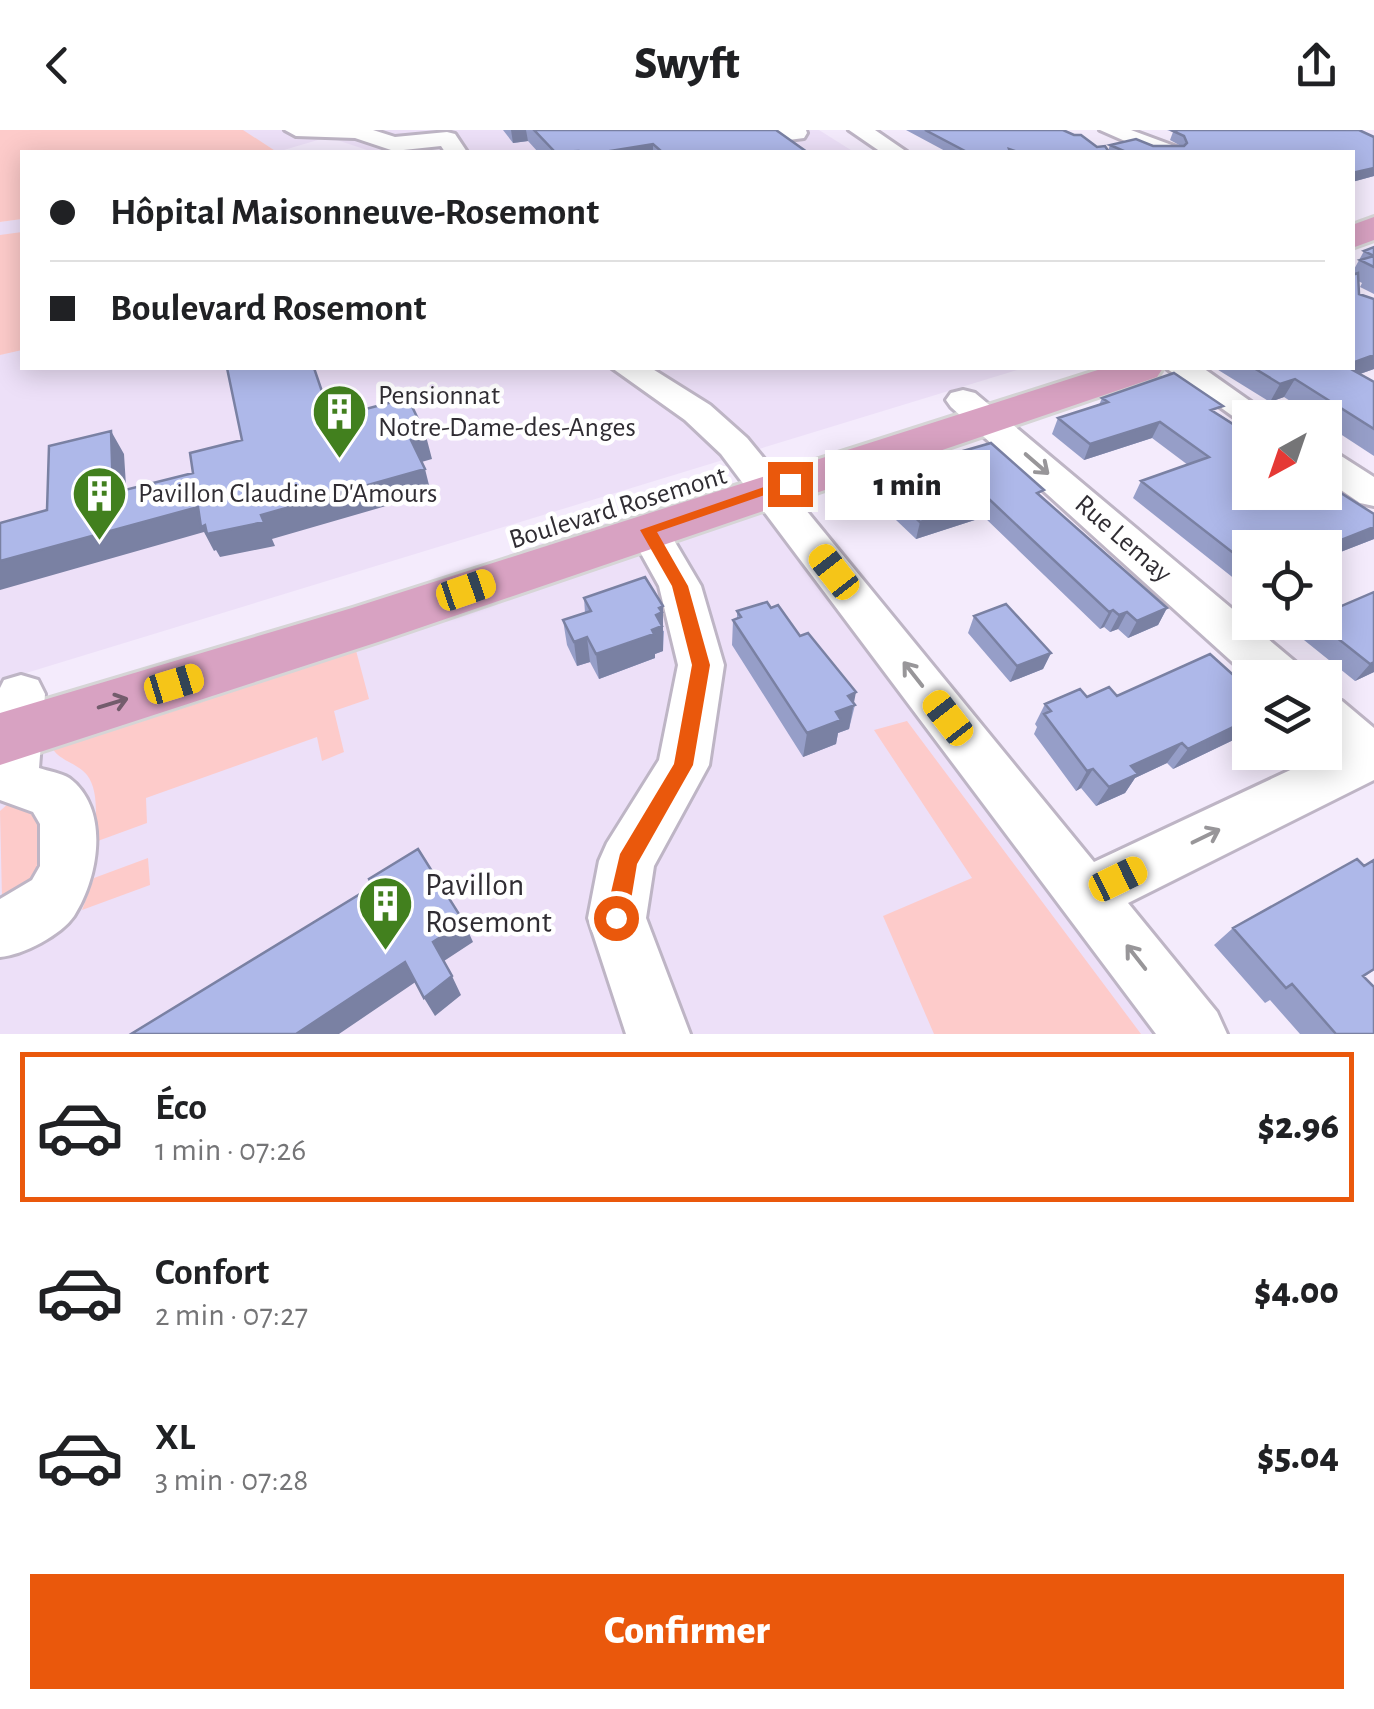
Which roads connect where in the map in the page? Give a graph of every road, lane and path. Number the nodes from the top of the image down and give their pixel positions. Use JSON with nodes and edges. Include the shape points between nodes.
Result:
{"nodes":[{"id":1,"x":296,"y":130,"type":"edge"},
{"id":2,"x":765,"y":130,"type":"edge"},
{"id":3,"x":795,"y":130,"type":"edge"},
{"id":4,"x":1110,"y":130,"type":"edge"},
{"id":5,"x":360,"y":131,"type":"edge"},
{"id":6,"x":849,"y":131,"type":"edge"},
{"id":7,"x":455,"y":150,"type":"edge"},
{"id":8,"x":869,"y":150,"type":"edge"},
{"id":9,"x":892,"y":150,"type":"edge"},
{"id":10,"x":1165,"y":150,"type":"edge"},
{"id":11,"x":631,"y":370,"type":"edge"},
{"id":12,"x":1058,"y":370,"type":"edge"},
{"id":13,"x":1135,"y":370,"type":"edge"},
{"id":14,"x":1185,"y":370,"type":"edge"},
{"id":15,"x":1232,"y":401,"type":"edge"},
{"id":16,"x":974,"y":410,"type":"junction"},
{"id":17,"x":1342,"y":473,"type":"edge"},
{"id":18,"x":760,"y":479,"type":"junction"},
{"id":19,"x":1374,"y":494,"type":"edge"},
{"id":20,"x":648,"y":530,"type":"junction"},
{"id":21,"x":1261,"y":660,"type":"edge"},
{"id":22,"x":1342,"y":730,"type":"edge"},
{"id":23,"x":9,"y":740,"type":"edge"},
{"id":24,"x":1373,"y":756,"type":"edge"},
{"id":25,"x":1086,"y":894,"type":"junction"},
{"id":26,"x":0,"y":928,"type":"edge"},
{"id":27,"x":658,"y":1034,"type":"edge"},
{"id":28,"x":1196,"y":1034,"type":"edge"}],
"edges":[{"from":1,"to":5,"type":"street"},
{"from":2,"to":3,"type":"street","via":[[787,136]]},
{"from":4,"to":10,"type":"street"},
{"from":5,"to":7,"type":"street","via":[[394,144],[446,138]]},
{"from":6,"to":8,"type":"street"},
{"from":6,"to":9,"type":"street"},
{"from":11,"to":18,"type":"street","via":[[716,426]]},
{"from":12,"to":16,"type":"main road","name":"Boulevard Rosemont"},
{"from":13,"to":16,"type":"main road","name":"Boulevard Rosemont"},
{"from":14,"to":15,"type":"street"},
{"from":16,"to":18,"type":"main road","name":"Boulevard Rosemont"},
{"from":16,"to":21,"type":"street","name":"Rue Lemay","one_way":true},
{"from":17,"to":19,"type":"street"},
{"from":18,"to":20,"type":"main road","name":"Boulevard Rosemont"},
{"from":18,"to":23,"type":"main road","name":"Boulevard Rosemont"},
{"from":25,"to":18,"type":"street","one_way":true},
{"from":23,"to":20,"type":"main road","name":"Boulevard Rosemont","one_way":true},
{"from":20,"to":27,"type":"street","via":[[680,586],[701,665],[684,765],[627,861],[616,918]]},
{"from":22,"to":24,"type":"street"},
{"from":23,"to":26,"type":"street","via":[[67,819],[68,870],[52,900]]},
{"from":25,"to":24,"type":"street","one_way":true},
{"from":28,"to":25,"type":"street","one_way":true}]}
